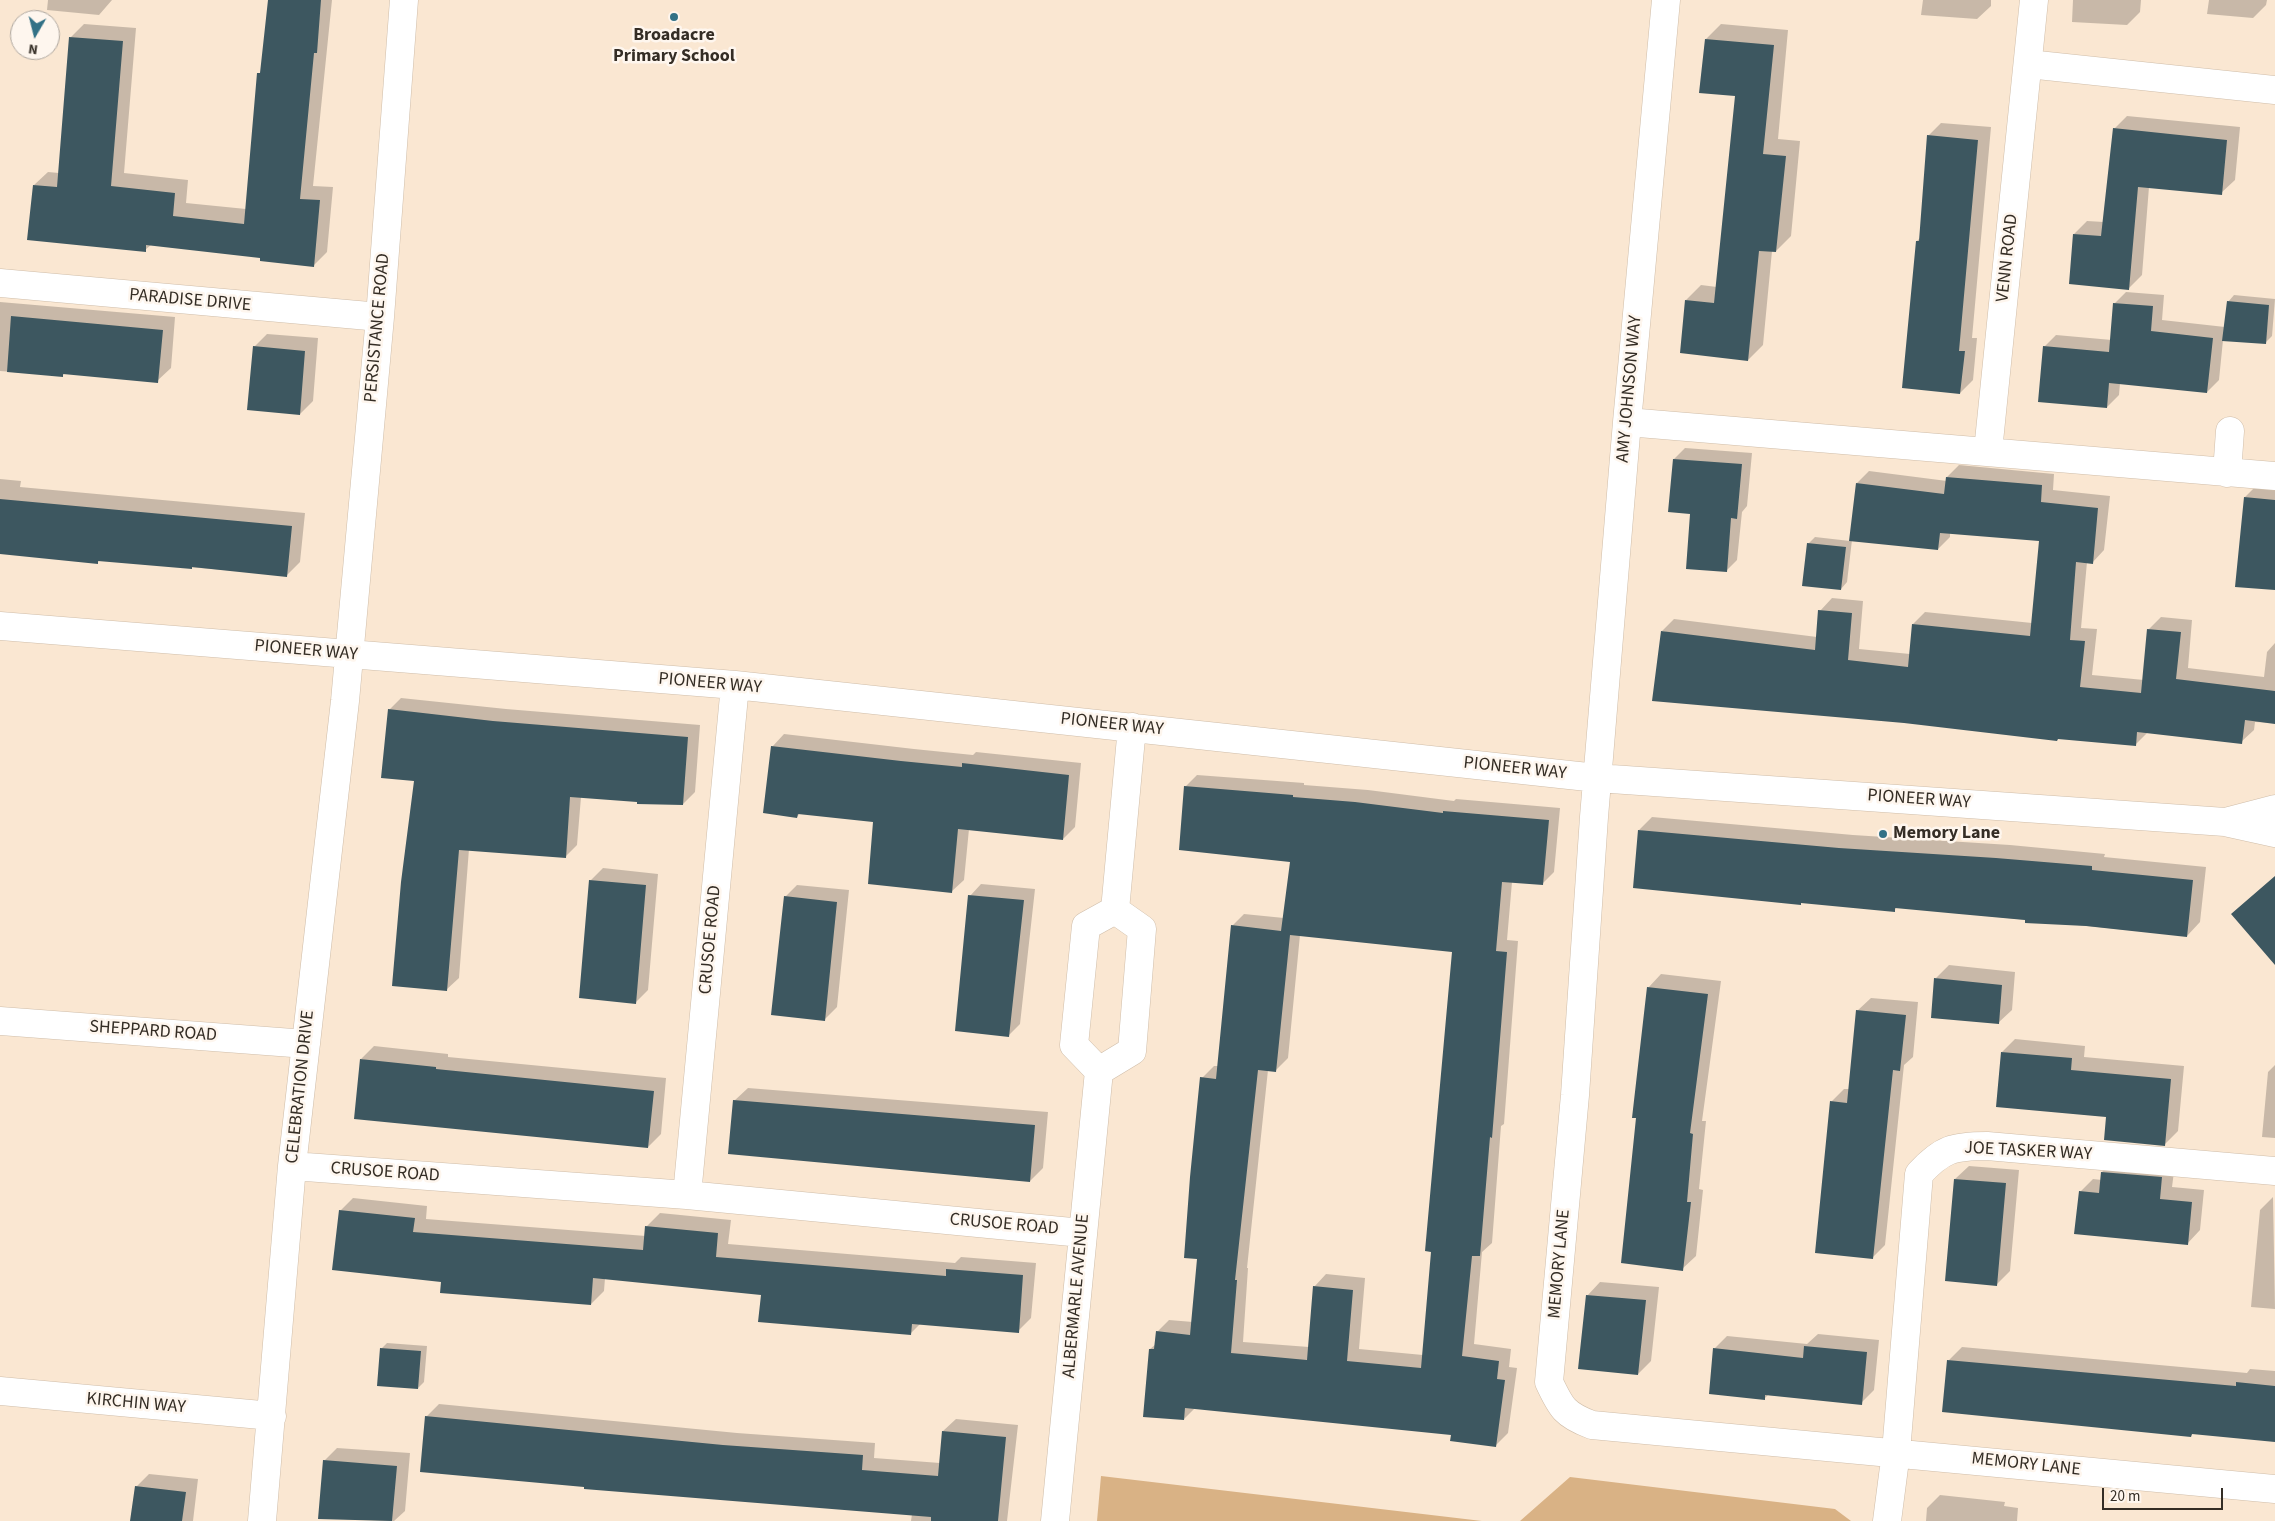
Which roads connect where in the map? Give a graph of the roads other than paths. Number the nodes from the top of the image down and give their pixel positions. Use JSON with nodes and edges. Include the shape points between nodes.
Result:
{"nodes":[{"id":1,"x":404,"y":0,"type":"edge"},
{"id":2,"x":1666,"y":0,"type":"edge"},
{"id":3,"x":2034,"y":0,"type":"edge"},
{"id":4,"x":2028,"y":64,"type":"junction"},
{"id":5,"x":2275,"y":90,"type":"edge"},
{"id":6,"x":0,"y":282,"type":"edge"},
{"id":7,"x":380,"y":317,"type":"junction"},
{"id":8,"x":1627,"y":422,"type":"junction"},
{"id":9,"x":2230,"y":431,"type":"dead end"},
{"id":10,"x":1988,"y":451,"type":"junction"},
{"id":11,"x":2227,"y":472,"type":"junction"},
{"id":12,"x":2275,"y":476,"type":"edge"},
{"id":13,"x":0,"y":626,"type":"edge"},
{"id":14,"x":349,"y":655,"type":"junction"},
{"id":15,"x":735,"y":685,"type":"junction"},
{"id":16,"x":1132,"y":727,"type":"junction"},
{"id":17,"x":1597,"y":778,"type":"junction"},
{"id":18,"x":2275,"y":809,"type":"edge"},
{"id":19,"x":2225,"y":822,"type":"junction"},
{"id":20,"x":2275,"y":833,"type":"edge"},
{"id":21,"x":1115,"y":910,"type":"junction"},
{"id":22,"x":0,"y":1021,"type":"edge"},
{"id":23,"x":306,"y":1044,"type":"junction"},
{"id":24,"x":1099,"y":1071,"type":"junction"},
{"id":25,"x":292,"y":1166,"type":"junction"},
{"id":26,"x":2275,"y":1171,"type":"edge"},
{"id":27,"x":687,"y":1195,"type":"junction"},
{"id":28,"x":1082,"y":1232,"type":"junction"},
{"id":29,"x":0,"y":1391,"type":"edge"},
{"id":30,"x":272,"y":1416,"type":"junction"},
{"id":31,"x":1896,"y":1452,"type":"junction"},
{"id":32,"x":2275,"y":1489,"type":"edge"},
{"id":33,"x":262,"y":1521,"type":"edge"},
{"id":34,"x":1055,"y":1521,"type":"edge"},
{"id":35,"x":1888,"y":1521,"type":"edge"}],
"edges":[{"from":1,"to":7,"type":"street","name":"PERSISTANCE ROAD"},
{"from":2,"to":8,"type":"street","name":"AMY JOHNSON WAY"},
{"from":3,"to":4,"type":"street","name":"VENN ROAD"},
{"from":4,"to":5,"type":"street"},
{"from":4,"to":10,"type":"street","name":"VENN ROAD"},
{"from":6,"to":7,"type":"street","name":"PARADISE DRIVE"},
{"from":7,"to":14,"type":"street","name":"PERSISTANCE ROAD"},
{"from":8,"to":10,"type":"street"},
{"from":8,"to":17,"type":"street","name":"AMY JOHNSON WAY"},
{"from":9,"to":11,"type":"street"},
{"from":10,"to":11,"type":"street"},
{"from":11,"to":12,"type":"street"},
{"from":13,"to":14,"type":"street","name":"PIONEER WAY"},
{"from":14,"to":15,"type":"street","name":"PIONEER WAY"},
{"from":14,"to":23,"type":"street","name":"CELEBRATION DRIVE"},
{"from":15,"to":16,"type":"street","name":"PIONEER WAY"},
{"from":15,"to":27,"type":"street","name":"CRUSOE ROAD"},
{"from":16,"to":17,"type":"street","name":"PIONEER WAY"},
{"from":16,"to":21,"type":"street"},
{"from":17,"to":19,"type":"street","name":"PIONEER WAY"},
{"from":17,"to":31,"type":"street","name":"MEMORY LANE","via":[[1575,1095],[1549,1382],[1564,1411],[1592,1425]]},
{"from":18,"to":19,"type":"street","name":"PIONEER WAY"},
{"from":19,"to":20,"type":"street","name":"PIONEER WAY"},
{"from":21,"to":24,"type":"street","via":[[1086,926],[1074,1045]]},
{"from":21,"to":24,"type":"street","via":[[1142,929],[1132,1051]]},
{"from":22,"to":23,"type":"street","name":"SHEPPARD ROAD"},
{"from":23,"to":25,"type":"street","name":"CELEBRATION DRIVE"},
{"from":24,"to":28,"type":"street","name":"ALBERMARLE AVENUE"},
{"from":25,"to":27,"type":"street","name":"CRUSOE ROAD"},
{"from":25,"to":30,"type":"street","name":"CELEBRATION DRIVE"},
{"from":26,"to":31,"type":"street","name":"JOE TASKER WAY","via":[[1987,1146],[1959,1146],[1934,1158],[1919,1174]]},
{"from":27,"to":28,"type":"street","name":"CRUSOE ROAD"},
{"from":28,"to":34,"type":"street","name":"ALBERMARLE AVENUE"},
{"from":29,"to":30,"type":"street","name":"KIRCHIN WAY"},
{"from":30,"to":33,"type":"street","name":"CELEBRATION DRIVE"},
{"from":31,"to":32,"type":"street","name":"MEMORY LANE"},
{"from":31,"to":35,"type":"street"}]}
